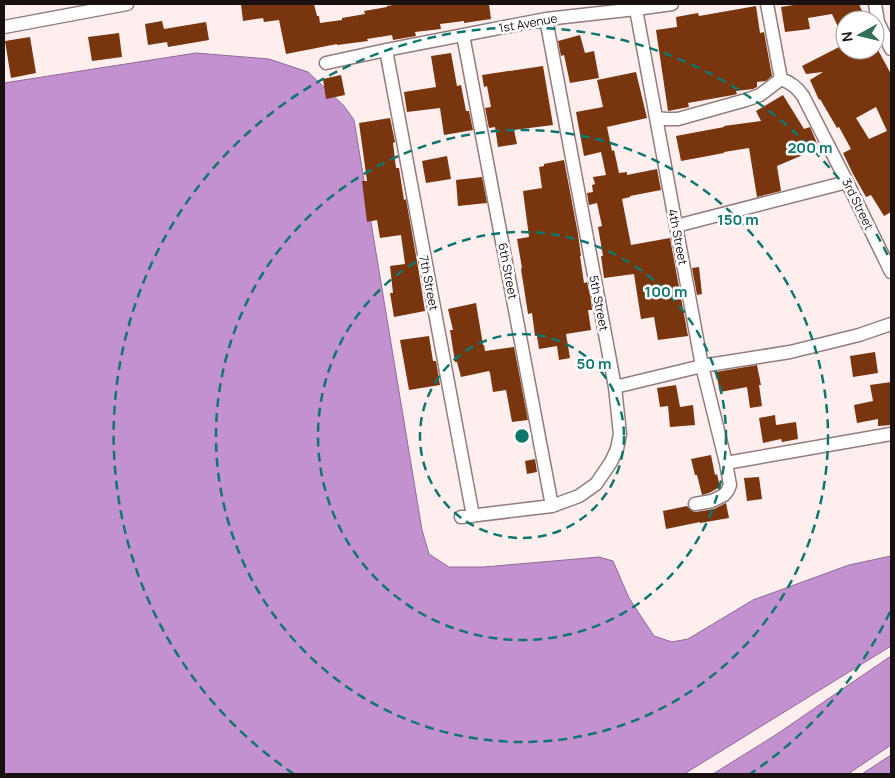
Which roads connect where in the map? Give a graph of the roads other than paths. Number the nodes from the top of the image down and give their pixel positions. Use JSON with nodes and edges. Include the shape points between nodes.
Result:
{"nodes":[{"id":1,"x":127,"y":4,"type":"edge"},
{"id":2,"x":672,"y":4,"type":"edge"},
{"id":3,"x":767,"y":4,"type":"edge"},
{"id":4,"x":875,"y":4,"type":"edge"},
{"id":5,"x":635,"y":7,"type":"edge"},
{"id":6,"x":71,"y":9,"type":"edge"},
{"id":7,"x":546,"y":20,"type":"junction"},
{"id":8,"x":4,"y":27,"type":"edge"},
{"id":9,"x":463,"y":35,"type":"junction"},
{"id":10,"x":891,"y":49,"type":"edge"},
{"id":11,"x":386,"y":50,"type":"junction"},
{"id":12,"x":326,"y":63,"type":"dead end"},
{"id":13,"x":781,"y":79,"type":"junction"},
{"id":14,"x":656,"y":118,"type":"junction"},
{"id":15,"x":847,"y":182,"type":"junction"},
{"id":16,"x":676,"y":226,"type":"junction"},
{"id":17,"x":891,"y":272,"type":"edge"},
{"id":18,"x":891,"y":324,"type":"edge"},
{"id":19,"x":702,"y":366,"type":"junction"},
{"id":20,"x":615,"y":387,"type":"junction"},
{"id":21,"x":891,"y":434,"type":"edge"},
{"id":22,"x":726,"y":463,"type":"junction"},
{"id":23,"x":695,"y":504,"type":"dead end"},
{"id":24,"x":552,"y":506,"type":"junction"},
{"id":25,"x":467,"y":516,"type":"joint"}],
"edges":[{"from":1,"to":6,"type":"street"},
{"from":2,"to":5,"type":"street","name":"1st Avenue"},
{"from":3,"to":13,"type":"street"},
{"from":4,"to":10,"type":"street","via":[[879,25]]},
{"from":5,"to":7,"type":"street","name":"1st Avenue"},
{"from":5,"to":14,"type":"street","name":"4th Street"},
{"from":6,"to":8,"type":"street"},
{"from":7,"to":9,"type":"street","name":"1st Avenue"},
{"from":7,"to":20,"type":"street","name":"5th Street"},
{"from":9,"to":11,"type":"street","name":"1st Avenue"},
{"from":9,"to":24,"type":"street","name":"6th Street"},
{"from":11,"to":12,"type":"street","name":"1st Avenue"},
{"from":11,"to":25,"type":"street","name":"7th Street"},
{"from":13,"to":14,"type":"street","via":[[760,95],[746,100],[678,119]]},
{"from":13,"to":15,"type":"street","name":"3rd Street","via":[[798,88]]},
{"from":14,"to":16,"type":"street","name":"4th Street"},
{"from":15,"to":16,"type":"street"},
{"from":15,"to":17,"type":"street","name":"3rd Street"},
{"from":16,"to":19,"type":"street","name":"4th Street"},
{"from":18,"to":19,"type":"street","via":[[790,352]]},
{"from":19,"to":20,"type":"street"},
{"from":19,"to":22,"type":"street","name":"4th Street"},
{"from":20,"to":24,"type":"street","name":"5th Street","via":[[620,434],[611,462],[596,484],[580,496]]},
{"from":21,"to":22,"type":"street"},
{"from":22,"to":23,"type":"street","name":"4th Street","via":[[728,490],[712,501]]},
{"from":24,"to":25,"type":"street","name":"5th Street"}]}
